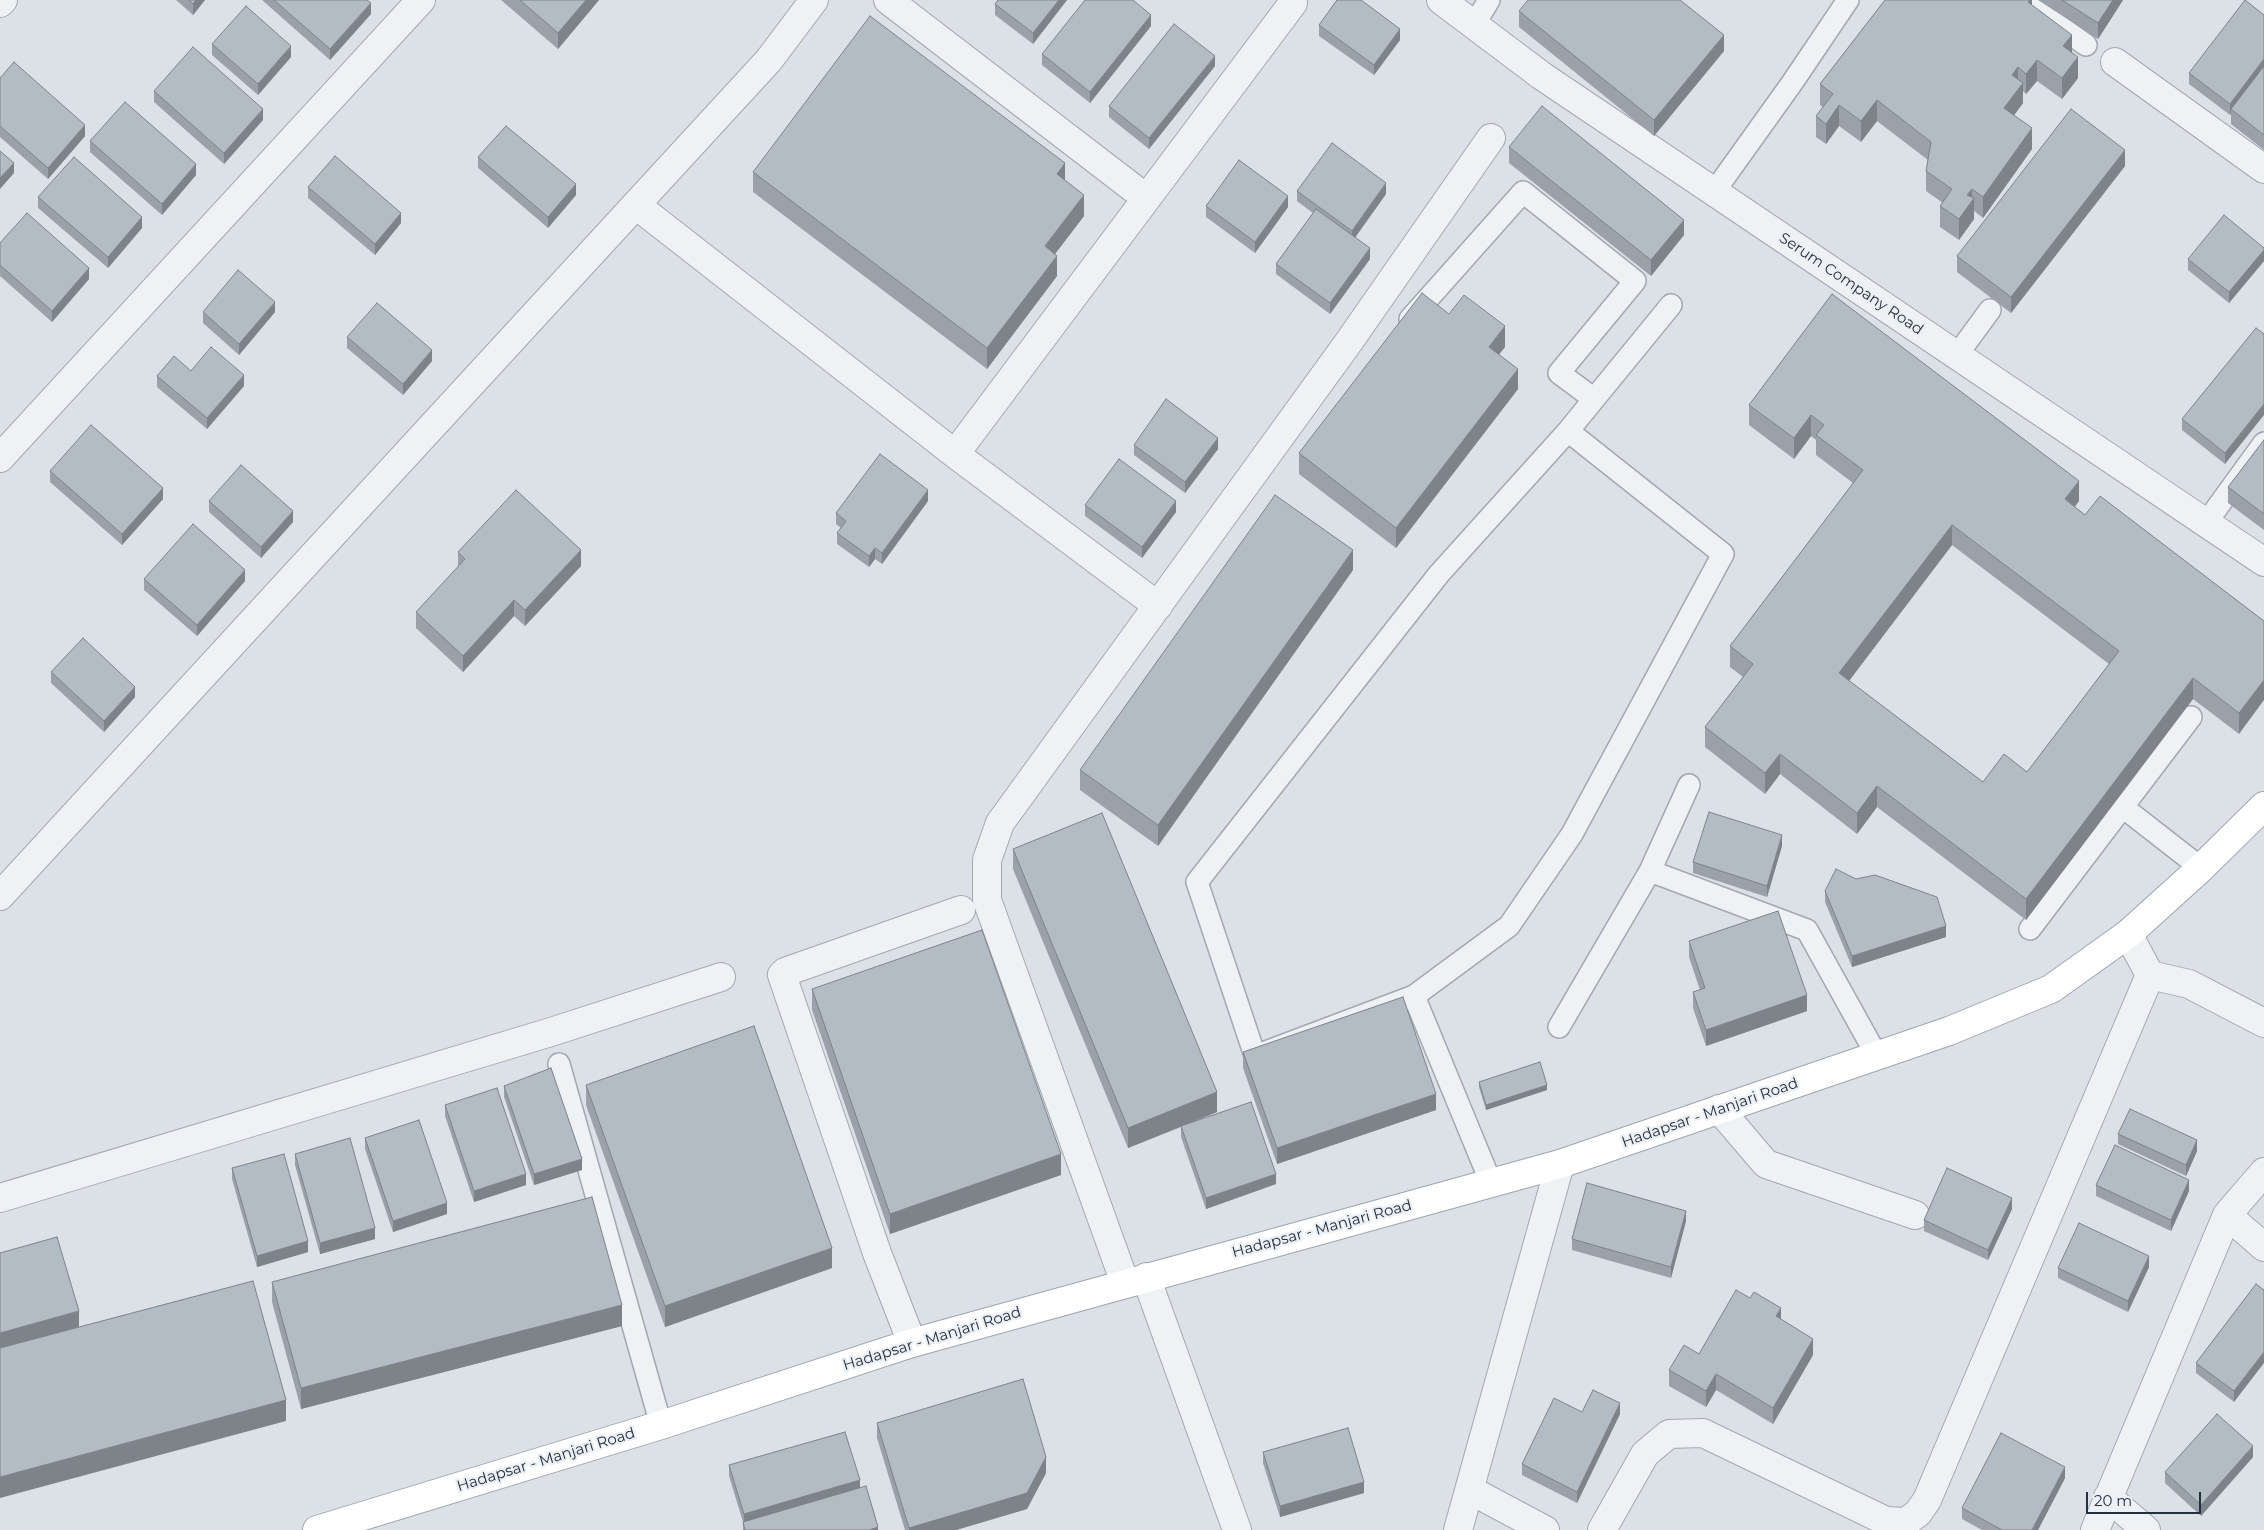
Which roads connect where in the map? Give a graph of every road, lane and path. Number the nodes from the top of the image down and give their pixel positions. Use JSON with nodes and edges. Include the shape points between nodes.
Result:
{"nodes":[{"id":1,"x":3,"y":0,"type":"edge"},
{"id":2,"x":421,"y":0,"type":"edge"},
{"id":3,"x":814,"y":0,"type":"edge"},
{"id":4,"x":888,"y":0,"type":"edge"},
{"id":5,"x":1441,"y":0,"type":"edge"},
{"id":6,"x":1489,"y":0,"type":"edge"},
{"id":7,"x":1848,"y":0,"type":"edge"},
{"id":8,"x":2023,"y":0,"type":"edge"},
{"id":9,"x":0,"y":3,"type":"edge"},
{"id":10,"x":1293,"y":3,"type":"dead end"},
{"id":11,"x":1474,"y":25,"type":"junction"},
{"id":12,"x":2086,"y":45,"type":"dead end"},
{"id":13,"x":2115,"y":62,"type":"dead end"},
{"id":14,"x":1491,"y":138,"type":"dead end"},
{"id":15,"x":2264,"y":169,"type":"edge"},
{"id":16,"x":1714,"y":192,"type":"junction"},
{"id":17,"x":1146,"y":198,"type":"junction"},
{"id":18,"x":636,"y":205,"type":"junction"},
{"id":19,"x":1671,"y":306,"type":"dead end"},
{"id":20,"x":1990,"y":310,"type":"edge"},
{"id":21,"x":1397,"y":333,"type":"edge"},
{"id":22,"x":1957,"y":355,"type":"junction"},
{"id":23,"x":1594,"y":399,"type":"junction"},
{"id":24,"x":1568,"y":431,"type":"junction"},
{"id":25,"x":2264,"y":444,"type":"edge"},
{"id":26,"x":955,"y":454,"type":"junction"},
{"id":27,"x":0,"y":458,"type":"edge"},
{"id":28,"x":2206,"y":523,"type":"junction"},
{"id":29,"x":2264,"y":562,"type":"edge"},
{"id":30,"x":1158,"y":606,"type":"junction"},
{"id":31,"x":2191,"y":717,"type":"edge"},
{"id":32,"x":1689,"y":785,"type":"dead end"},
{"id":33,"x":2264,"y":806,"type":"edge"},
{"id":34,"x":2124,"y":808,"type":"junction"},
{"id":35,"x":2201,"y":868,"type":"junction"},
{"id":36,"x":1650,"y":871,"type":"junction"},
{"id":37,"x":0,"y":896,"type":"edge"},
{"id":38,"x":961,"y":910,"type":"dead end"},
{"id":39,"x":2030,"y":929,"type":"edge"},
{"id":40,"x":2128,"y":934,"type":"junction"},
{"id":41,"x":2150,"y":975,"type":"junction"},
{"id":42,"x":721,"y":977,"type":"dead end"},
{"id":43,"x":1414,"y":996,"type":"junction"},
{"id":44,"x":2264,"y":1023,"type":"edge"},
{"id":45,"x":1559,"y":1027,"type":"dead end"},
{"id":46,"x":1877,"y":1056,"type":"junction"},
{"id":47,"x":560,"y":1064,"type":"dead end"},
{"id":48,"x":1719,"y":1109,"type":"junction"},
{"id":49,"x":1560,"y":1164,"type":"junction"},
{"id":50,"x":2264,"y":1172,"type":"edge"},
{"id":51,"x":1491,"y":1183,"type":"junction"},
{"id":52,"x":0,"y":1198,"type":"edge"},
{"id":53,"x":2227,"y":1215,"type":"junction"},
{"id":54,"x":1915,"y":1216,"type":"dead end"},
{"id":55,"x":2264,"y":1247,"type":"edge"},
{"id":56,"x":1136,"y":1280,"type":"junction"},
{"id":57,"x":912,"y":1343,"type":"junction"},
{"id":58,"x":661,"y":1425,"type":"junction"},
{"id":59,"x":1470,"y":1490,"type":"junction"},
{"id":60,"x":2108,"y":1498,"type":"junction"},
{"id":61,"x":317,"y":1530,"type":"edge"},
{"id":62,"x":1237,"y":1530,"type":"edge"},
{"id":63,"x":1458,"y":1530,"type":"edge"},
{"id":64,"x":1545,"y":1530,"type":"edge"},
{"id":65,"x":1602,"y":1530,"type":"edge"},
{"id":66,"x":2095,"y":1530,"type":"edge"},
{"id":67,"x":2146,"y":1530,"type":"edge"}],
"edges":[{"from":1,"to":9,"type":"street"},
{"from":2,"to":27,"type":"street"},
{"from":3,"to":18,"type":"street","via":[[769,60]]},
{"from":4,"to":17,"type":"street"},
{"from":5,"to":11,"type":"street","name":"Serum Company Road"},
{"from":6,"to":11,"type":"lane"},
{"from":7,"to":16,"type":"lane"},
{"from":8,"to":12,"type":"lane"},
{"from":10,"to":17,"type":"street"},
{"from":11,"to":16,"type":"street","name":"Serum Company Road","via":[[1542,76]]},
{"from":13,"to":15,"type":"street"},
{"from":14,"to":30,"type":"street"},
{"from":16,"to":22,"type":"street","name":"Serum Company Road"},
{"from":17,"to":26,"type":"street"},
{"from":18,"to":26,"type":"street"},
{"from":18,"to":37,"type":"street"},
{"from":19,"to":23,"type":"lane"},
{"from":20,"to":22,"type":"lane"},
{"from":21,"to":23,"type":"lane","via":[[1523,192],[1634,281],[1559,373]]},
{"from":22,"to":28,"type":"street","name":"Serum Company Road"},
{"from":23,"to":24,"type":"lane"},
{"from":24,"to":43,"type":"lane","via":[[1723,554],[1572,834],[1509,926]]},
{"from":24,"to":43,"type":"lane","via":[[1439,574],[1197,882],[1255,1056]]},
{"from":25,"to":28,"type":"lane"},
{"from":26,"to":30,"type":"street"},
{"from":28,"to":29,"type":"street","name":"Serum Company Road"},
{"from":30,"to":56,"type":"street","via":[[1000,823],[988,860],[987,900]]},
{"from":31,"to":34,"type":"lane"},
{"from":32,"to":36,"type":"lane"},
{"from":33,"to":35,"type":"main road","name":"Hadapsar - Manjari Road"},
{"from":34,"to":35,"type":"lane"},
{"from":34,"to":39,"type":"lane"},
{"from":35,"to":40,"type":"main road","name":"Hadapsar - Manjari Road"},
{"from":36,"to":45,"type":"lane"},
{"from":36,"to":46,"type":"lane","via":[[1807,930]]},
{"from":38,"to":57,"type":"street","via":[[782,975],[877,1253]]},
{"from":40,"to":41,"type":"street"},
{"from":40,"to":46,"type":"main road","name":"Hadapsar - Manjari Road","via":[[2050,989],[1949,1031]]},
{"from":41,"to":44,"type":"street","via":[[2189,984]]},
{"from":41,"to":65,"type":"street","via":[[1918,1513],[1906,1522],[1886,1521],[1703,1433],[1669,1434],[1645,1454]]},
{"from":42,"to":52,"type":"street","via":[[551,1032]]},
{"from":43,"to":51,"type":"lane"},
{"from":46,"to":48,"type":"main road","name":"Hadapsar - Manjari Road"},
{"from":47,"to":58,"type":"lane"},
{"from":48,"to":49,"type":"main road","name":"Hadapsar - Manjari Road"},
{"from":48,"to":54,"type":"street","via":[[1766,1164]]},
{"from":49,"to":51,"type":"main road","name":"Hadapsar - Manjari Road"},
{"from":49,"to":59,"type":"street"},
{"from":50,"to":53,"type":"street"},
{"from":51,"to":56,"type":"main road","name":"Hadapsar - Manjari Road"},
{"from":53,"to":55,"type":"street"},
{"from":53,"to":60,"type":"street"},
{"from":56,"to":57,"type":"main road","name":"Hadapsar - Manjari Road"},
{"from":56,"to":62,"type":"street"},
{"from":57,"to":58,"type":"main road","name":"Hadapsar - Manjari Road"},
{"from":58,"to":61,"type":"main road","name":"Hadapsar - Manjari Road"},
{"from":59,"to":63,"type":"street"},
{"from":59,"to":64,"type":"street"},
{"from":60,"to":66,"type":"street"},
{"from":60,"to":67,"type":"street"}]}
